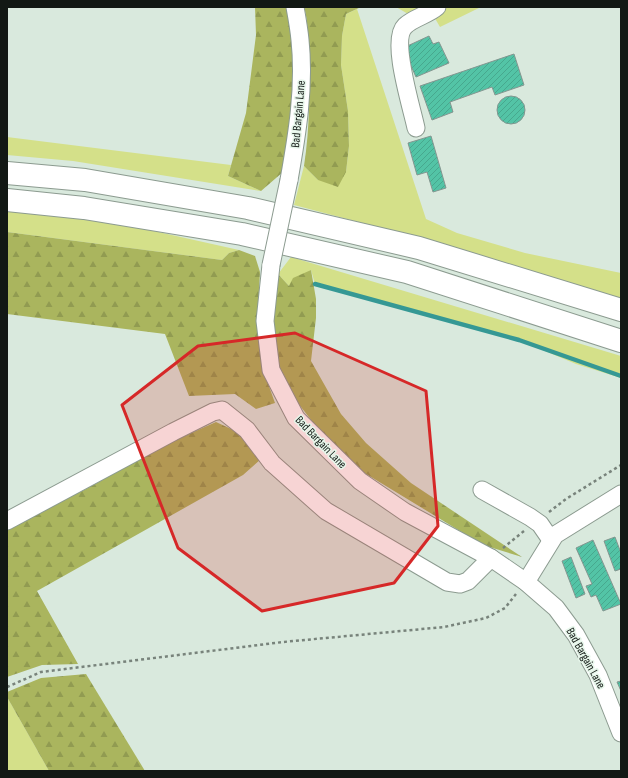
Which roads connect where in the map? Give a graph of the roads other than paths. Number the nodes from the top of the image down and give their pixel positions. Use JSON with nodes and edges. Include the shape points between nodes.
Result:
{"nodes":[{"id":1,"x":295,"y":7,"type":"edge"},
{"id":2,"x":437,"y":7,"type":"edge"},
{"id":3,"x":416,"y":128,"type":"dead end"},
{"id":4,"x":7,"y":172,"type":"edge"},
{"id":5,"x":7,"y":200,"type":"edge"},
{"id":6,"x":621,"y":310,"type":"edge"},
{"id":7,"x":621,"y":341,"type":"edge"},
{"id":8,"x":482,"y":490,"type":"dead end"},
{"id":9,"x":621,"y":494,"type":"edge"},
{"id":10,"x":7,"y":521,"type":"edge"},
{"id":11,"x":551,"y":540,"type":"junction"},
{"id":12,"x":491,"y":558,"type":"junction"},
{"id":13,"x":526,"y":582,"type":"junction"},
{"id":14,"x":621,"y":733,"type":"edge"}],
"edges":[{"from":1,"to":12,"type":"lane","name":"Bad Bargain Lane","bridge":true,"via":[[300,41],[301,81],[298,130],[271,265],[265,321],[271,370],[296,418],[360,481],[406,512]]},
{"from":2,"to":3,"type":"lane","via":[[405,26],[401,34],[401,64]]},
{"from":4,"to":6,"type":"highway","via":[[85,180],[248,208],[419,248]]},
{"from":5,"to":7,"type":"highway","via":[[84,208],[250,236],[407,272]]},
{"from":8,"to":11,"type":"lane","via":[[536,521]]},
{"from":9,"to":11,"type":"lane"},
{"from":10,"to":12,"type":"lane","via":[[166,436],[222,410],[247,430],[272,463],[326,511],[447,582],[460,584],[468,581]]},
{"from":11,"to":13,"type":"lane"},
{"from":12,"to":13,"type":"lane","name":"Bad Bargain Lane"},
{"from":13,"to":14,"type":"lane","name":"Bad Bargain Lane","via":[[556,608],[576,635],[598,675]]}]}
